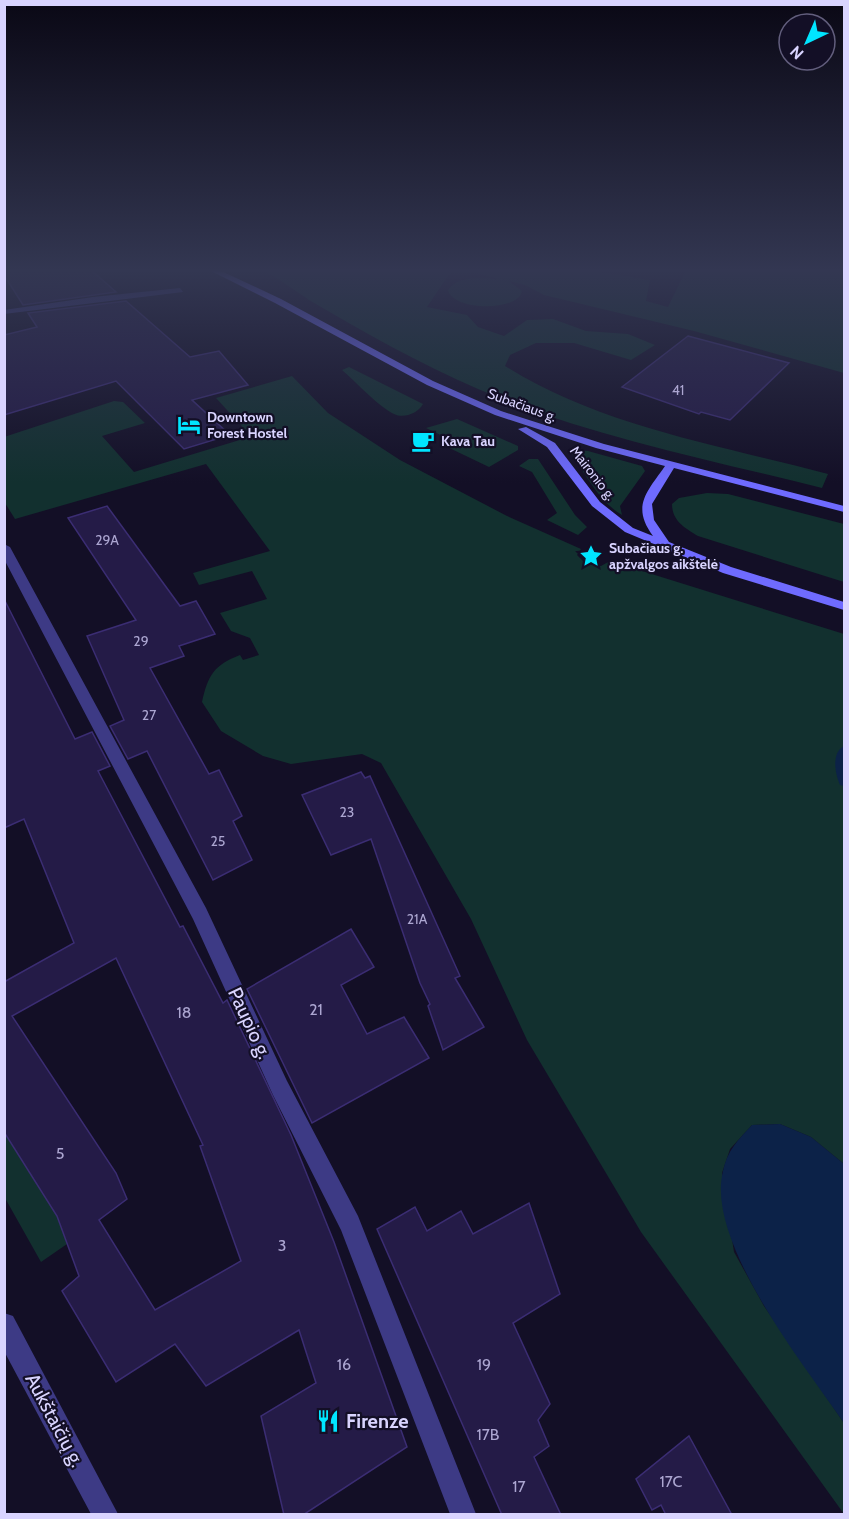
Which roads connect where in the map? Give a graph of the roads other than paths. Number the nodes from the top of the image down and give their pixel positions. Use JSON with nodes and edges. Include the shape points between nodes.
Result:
{"nodes":[{"id":1,"x":352,"y":341,"type":"edge"},
{"id":2,"x":498,"y":413,"type":"junction"},
{"id":3,"x":671,"y":465,"type":"junction"},
{"id":4,"x":844,"y":509,"type":"edge"},
{"id":5,"x":666,"y":546,"type":"junction"},
{"id":6,"x":4,"y":547,"type":"edge"},
{"id":7,"x":844,"y":606,"type":"edge"},
{"id":8,"x":4,"y":1325,"type":"edge"},
{"id":9,"x":105,"y":1515,"type":"edge"},
{"id":10,"x":464,"y":1515,"type":"edge"}],
"edges":[{"from":1,"to":2,"type":"main road","name":"Subačiaus g.","via":[[430,383]]},
{"from":2,"to":3,"type":"main road","name":"Subačiaus g."},
{"from":2,"to":5,"type":"main road","name":"Maironio g.","via":[[551,445],[582,488],[609,516],[629,530]]},
{"from":3,"to":4,"type":"main road","name":"Subačiaus g."},
{"from":3,"to":5,"type":"main road","via":[[645,508],[646,518]]},
{"from":5,"to":7,"type":"main road","name":"Maironio g.","via":[[727,570]]},
{"from":6,"to":10,"type":"street","name":"Paupio g.","via":[[200,914],[280,1088],[350,1224]]},
{"from":8,"to":9,"type":"street","name":"Aukštaičių g."}]}
